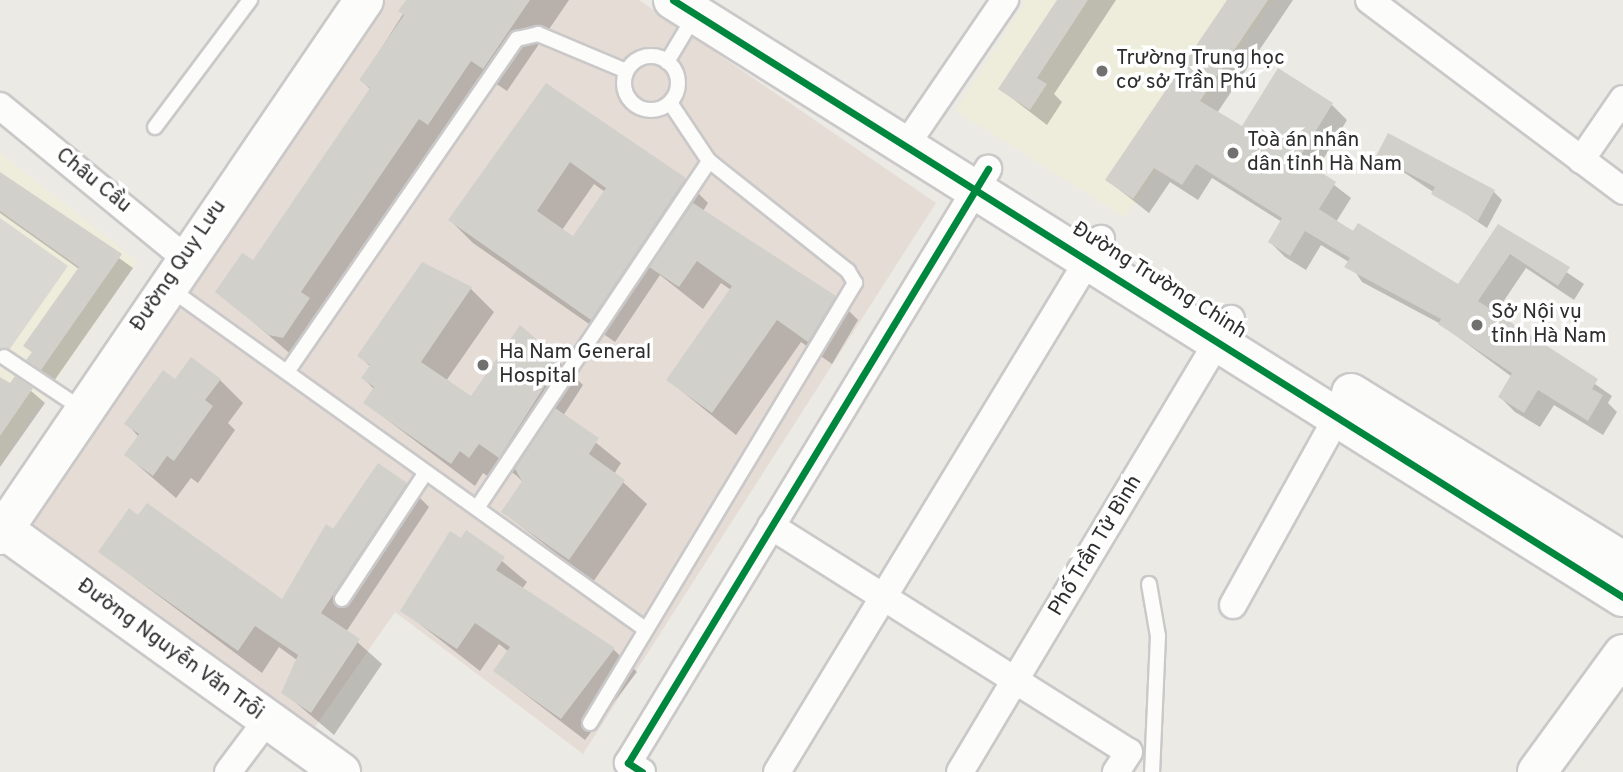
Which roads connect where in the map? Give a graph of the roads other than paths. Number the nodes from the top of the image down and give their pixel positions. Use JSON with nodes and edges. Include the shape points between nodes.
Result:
{"nodes":[{"id":1,"x":250,"y":0,"type":"edge"},
{"id":2,"x":365,"y":0,"type":"edge"},
{"id":3,"x":1005,"y":0,"type":"edge"},
{"id":4,"x":1369,"y":0,"type":"edge"},
{"id":5,"x":695,"y":5,"type":"edge"},
{"id":6,"x":667,"y":62,"type":"junction"},
{"id":7,"x":624,"y":71,"type":"junction"},
{"id":8,"x":1623,"y":99,"type":"edge"},
{"id":9,"x":671,"y":104,"type":"junction"},
{"id":10,"x":0,"y":106,"type":"edge"},
{"id":11,"x":155,"y":127,"type":"dead end"},
{"id":12,"x":913,"y":136,"type":"junction"},
{"id":13,"x":1581,"y":160,"type":"junction"},
{"id":14,"x":709,"y":161,"type":"junction"},
{"id":15,"x":983,"y":178,"type":"junction"},
{"id":16,"x":1623,"y":191,"type":"edge"},
{"id":17,"x":1094,"y":248,"type":"junction"},
{"id":18,"x":175,"y":271,"type":"junction"},
{"id":19,"x":1225,"y":329,"type":"junction"},
{"id":20,"x":4,"y":357,"type":"dead end"},
{"id":21,"x":287,"y":372,"type":"junction"},
{"id":22,"x":1345,"y":405,"type":"junction"},
{"id":23,"x":84,"y":410,"type":"junction"},
{"id":24,"x":426,"y":472,"type":"junction"},
{"id":25,"x":1498,"y":501,"type":"junction"},
{"id":26,"x":477,"y":508,"type":"junction"},
{"id":27,"x":771,"y":526,"type":"junction"},
{"id":28,"x":1,"y":531,"type":"edge"},
{"id":29,"x":1623,"y":561,"type":"edge"},
{"id":30,"x":1149,"y":584,"type":"dead end"},
{"id":31,"x":1623,"y":597,"type":"edge"},
{"id":32,"x":884,"y":598,"type":"junction"},
{"id":33,"x":342,"y":599,"type":"dead end"},
{"id":34,"x":1233,"y":605,"type":"dead end"},
{"id":35,"x":645,"y":629,"type":"junction"},
{"id":36,"x":1623,"y":653,"type":"edge"},
{"id":37,"x":1014,"y":683,"type":"junction"},
{"id":38,"x":267,"y":720,"type":"junction"},
{"id":39,"x":590,"y":723,"type":"dead end"},
{"id":40,"x":1131,"y":758,"type":"edge"},
{"id":41,"x":337,"y":771,"type":"edge"},
{"id":42,"x":228,"y":772,"type":"edge"},
{"id":43,"x":642,"y":772,"type":"edge"},
{"id":44,"x":777,"y":772,"type":"edge"},
{"id":45,"x":960,"y":772,"type":"edge"},
{"id":46,"x":1152,"y":772,"type":"edge"},
{"id":47,"x":1537,"y":772,"type":"edge"}],
"edges":[{"from":1,"to":11,"type":"lane"},
{"from":2,"to":18,"type":"street","name":"Đường Quy Lưu"},
{"from":3,"to":12,"type":"street"},
{"from":4,"to":13,"type":"street"},
{"from":5,"to":6,"type":"lane"},
{"from":5,"to":12,"type":"street","name":"Đường Trường Chinh"},
{"from":6,"to":7,"type":"lane","via":[[639,58]]},
{"from":6,"to":9,"type":"lane","via":[[679,87]]},
{"from":7,"to":9,"type":"lane","via":[[624,89],[635,104],[653,110]]},
{"from":7,"to":21,"type":"lane","via":[[538,34],[517,39]]},
{"from":8,"to":13,"type":"street"},
{"from":9,"to":14,"type":"lane"},
{"from":10,"to":18,"type":"street","name":"Châu Cầu"},
{"from":12,"to":15,"type":"street","name":"Đường Trường Chinh"},
{"from":13,"to":16,"type":"street"},
{"from":14,"to":26,"type":"lane"},
{"from":14,"to":35,"type":"lane","via":[[848,271],[855,283]]},
{"from":15,"to":17,"type":"street","name":"Đường Trường Chinh"},
{"from":15,"to":27,"type":"street"},
{"from":17,"to":19,"type":"street","name":"Đường Trường Chinh"},
{"from":17,"to":32,"type":"street"},
{"from":18,"to":21,"type":"lane"},
{"from":18,"to":23,"type":"street","name":"Đường Quy Lưu"},
{"from":19,"to":22,"type":"street","name":"Đường Trường Chinh"},
{"from":19,"to":37,"type":"street","name":"Phố Trần Tử Bình"},
{"from":20,"to":23,"type":"lane"},
{"from":21,"to":24,"type":"lane"},
{"from":22,"to":25,"type":"street","name":"Đường Trường Chinh"},
{"from":22,"to":34,"type":"street"},
{"from":23,"to":28,"type":"street","name":"Đường Quy Lưu"},
{"from":24,"to":26,"type":"lane"},
{"from":24,"to":33,"type":"lane"},
{"from":25,"to":29,"type":"street","name":"Đường Trường Chinh"},
{"from":25,"to":31,"type":"street","name":"Đường Trường Chinh"},
{"from":26,"to":35,"type":"lane"},
{"from":27,"to":32,"type":"street"},
{"from":27,"to":43,"type":"street","via":[[628,762]]},
{"from":28,"to":38,"type":"street","name":"Đường Nguyễn Văn Trỗi"},
{"from":30,"to":40,"type":"lane","via":[[1158,636]]},
{"from":32,"to":37,"type":"street"},
{"from":32,"to":44,"type":"street"},
{"from":35,"to":39,"type":"lane"},
{"from":36,"to":47,"type":"street"},
{"from":37,"to":40,"type":"street"},
{"from":37,"to":45,"type":"street","name":"Phố Trần Tử Bình"},
{"from":38,"to":41,"type":"street","name":"Đường Nguyễn Văn Trỗi"},
{"from":38,"to":42,"type":"street"},
{"from":40,"to":46,"type":"lane"}]}
